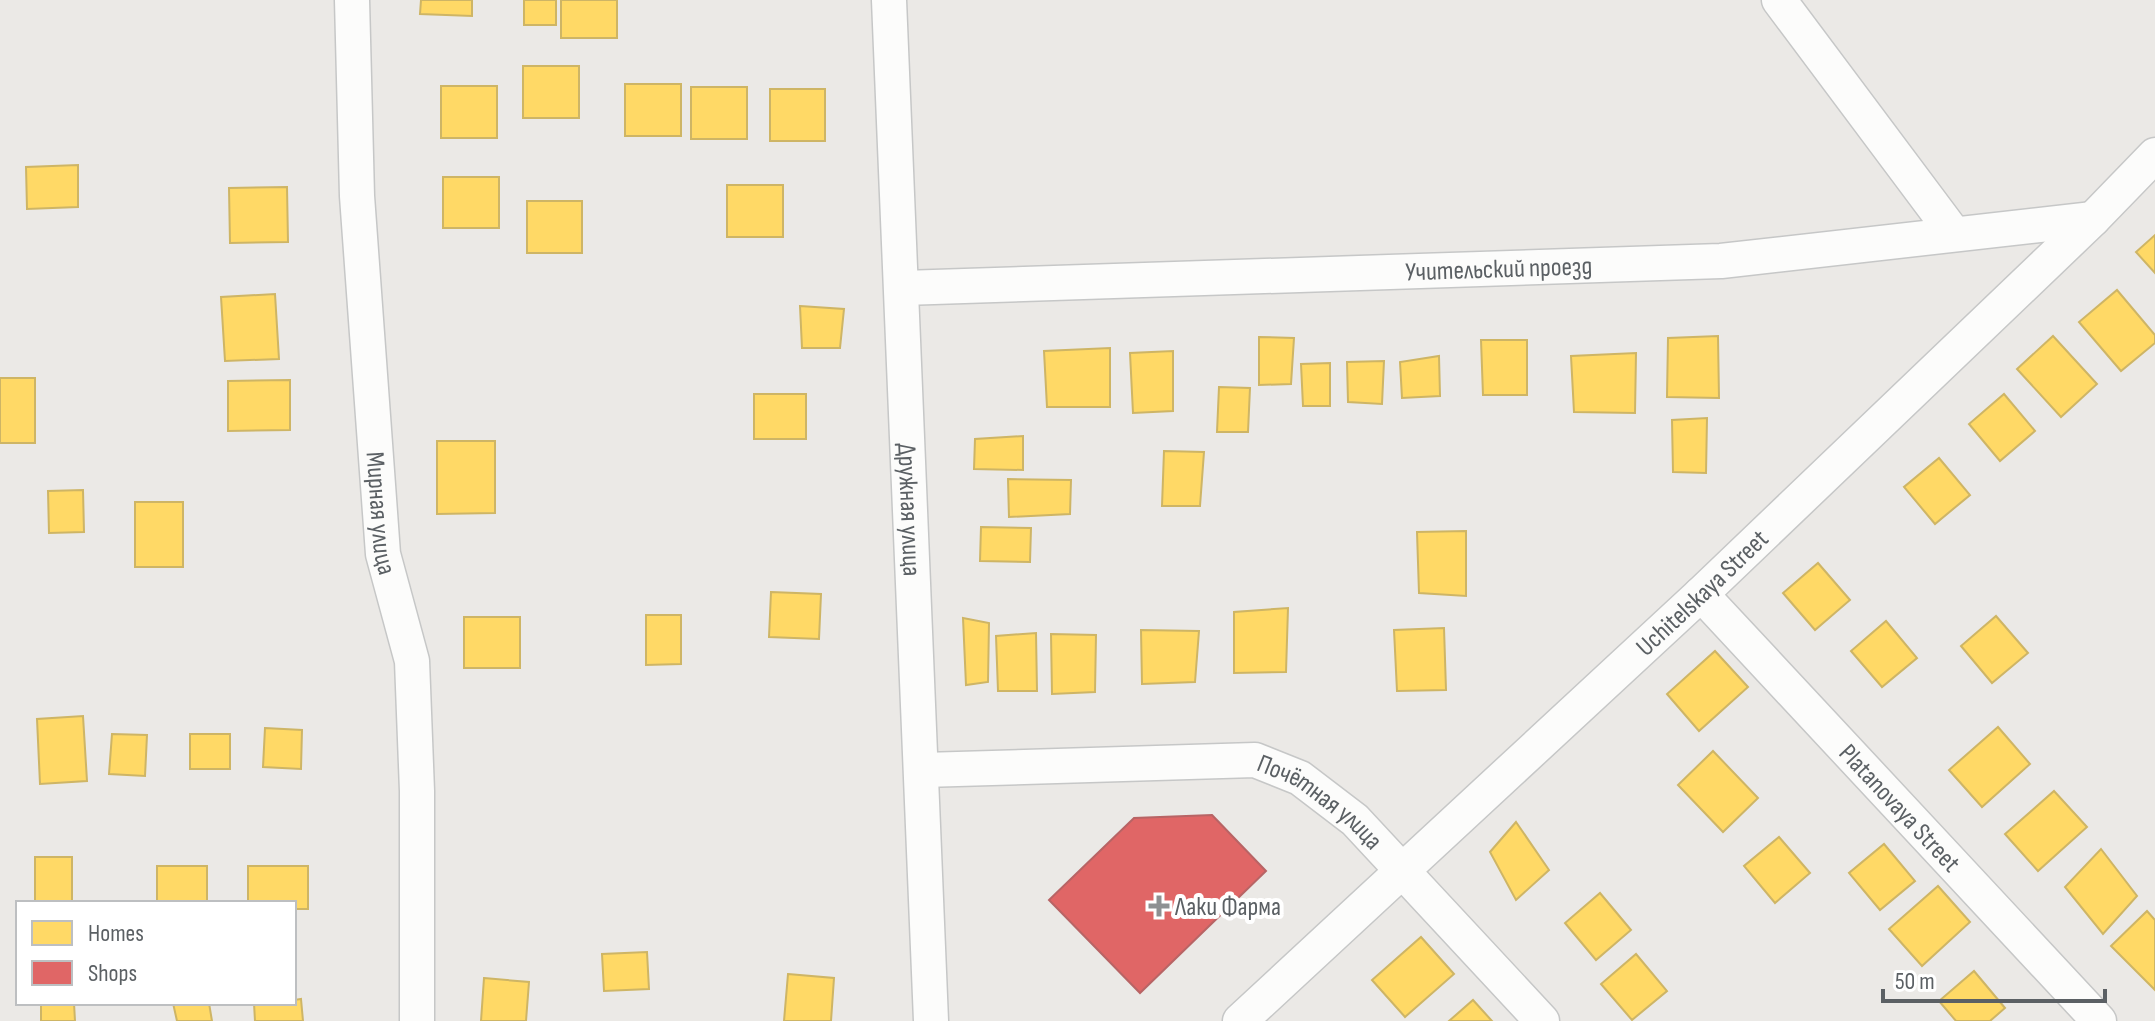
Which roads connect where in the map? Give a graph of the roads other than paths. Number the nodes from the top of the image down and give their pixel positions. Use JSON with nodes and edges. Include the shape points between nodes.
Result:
{"nodes":[{"id":1,"x":352,"y":0,"type":"edge"},
{"id":2,"x":889,"y":0,"type":"edge"},
{"id":3,"x":1779,"y":0,"type":"edge"},
{"id":4,"x":2155,"y":155,"type":"edge"},
{"id":5,"x":2093,"y":219,"type":"junction"},
{"id":6,"x":1954,"y":234,"type":"junction"},
{"id":7,"x":903,"y":288,"type":"junction"},
{"id":8,"x":1701,"y":594,"type":"junction"},
{"id":9,"x":923,"y":770,"type":"junction"},
{"id":10,"x":1402,"y":872,"type":"junction"},
{"id":11,"x":417,"y":1021,"type":"edge"},
{"id":12,"x":931,"y":1021,"type":"edge"},
{"id":13,"x":1240,"y":1021,"type":"edge"},
{"id":14,"x":1542,"y":1021,"type":"edge"},
{"id":15,"x":2099,"y":1021,"type":"edge"}],
"edges":[{"from":1,"to":11,"type":"street","name":"Мирная улица","via":[[357,196],[383,554],[412,661]]},
{"from":2,"to":7,"type":"street","name":"Дружная улица"},
{"from":3,"to":6,"type":"street"},
{"from":4,"to":5,"type":"street","name":"Uchitelskaya Street"},
{"from":5,"to":6,"type":"street","name":"Учительский проезд"},
{"from":5,"to":8,"type":"street","name":"Uchitelskaya Street"},
{"from":6,"to":7,"type":"street","name":"Учительский проезд","via":[[1721,261]]},
{"from":7,"to":9,"type":"street","name":"Дружная улица"},
{"from":8,"to":10,"type":"street","name":"Uchitelskaya Street"},
{"from":8,"to":15,"type":"street","name":"Platanovaya Street"},
{"from":9,"to":10,"type":"street","name":"Почётная улица","via":[[1255,760],[1300,778],[1355,820]]},
{"from":9,"to":12,"type":"street","name":"Дружная улица"},
{"from":10,"to":13,"type":"street","name":"Uchitelskaya Street"},
{"from":10,"to":14,"type":"street","name":"Почётная улица"}]}
